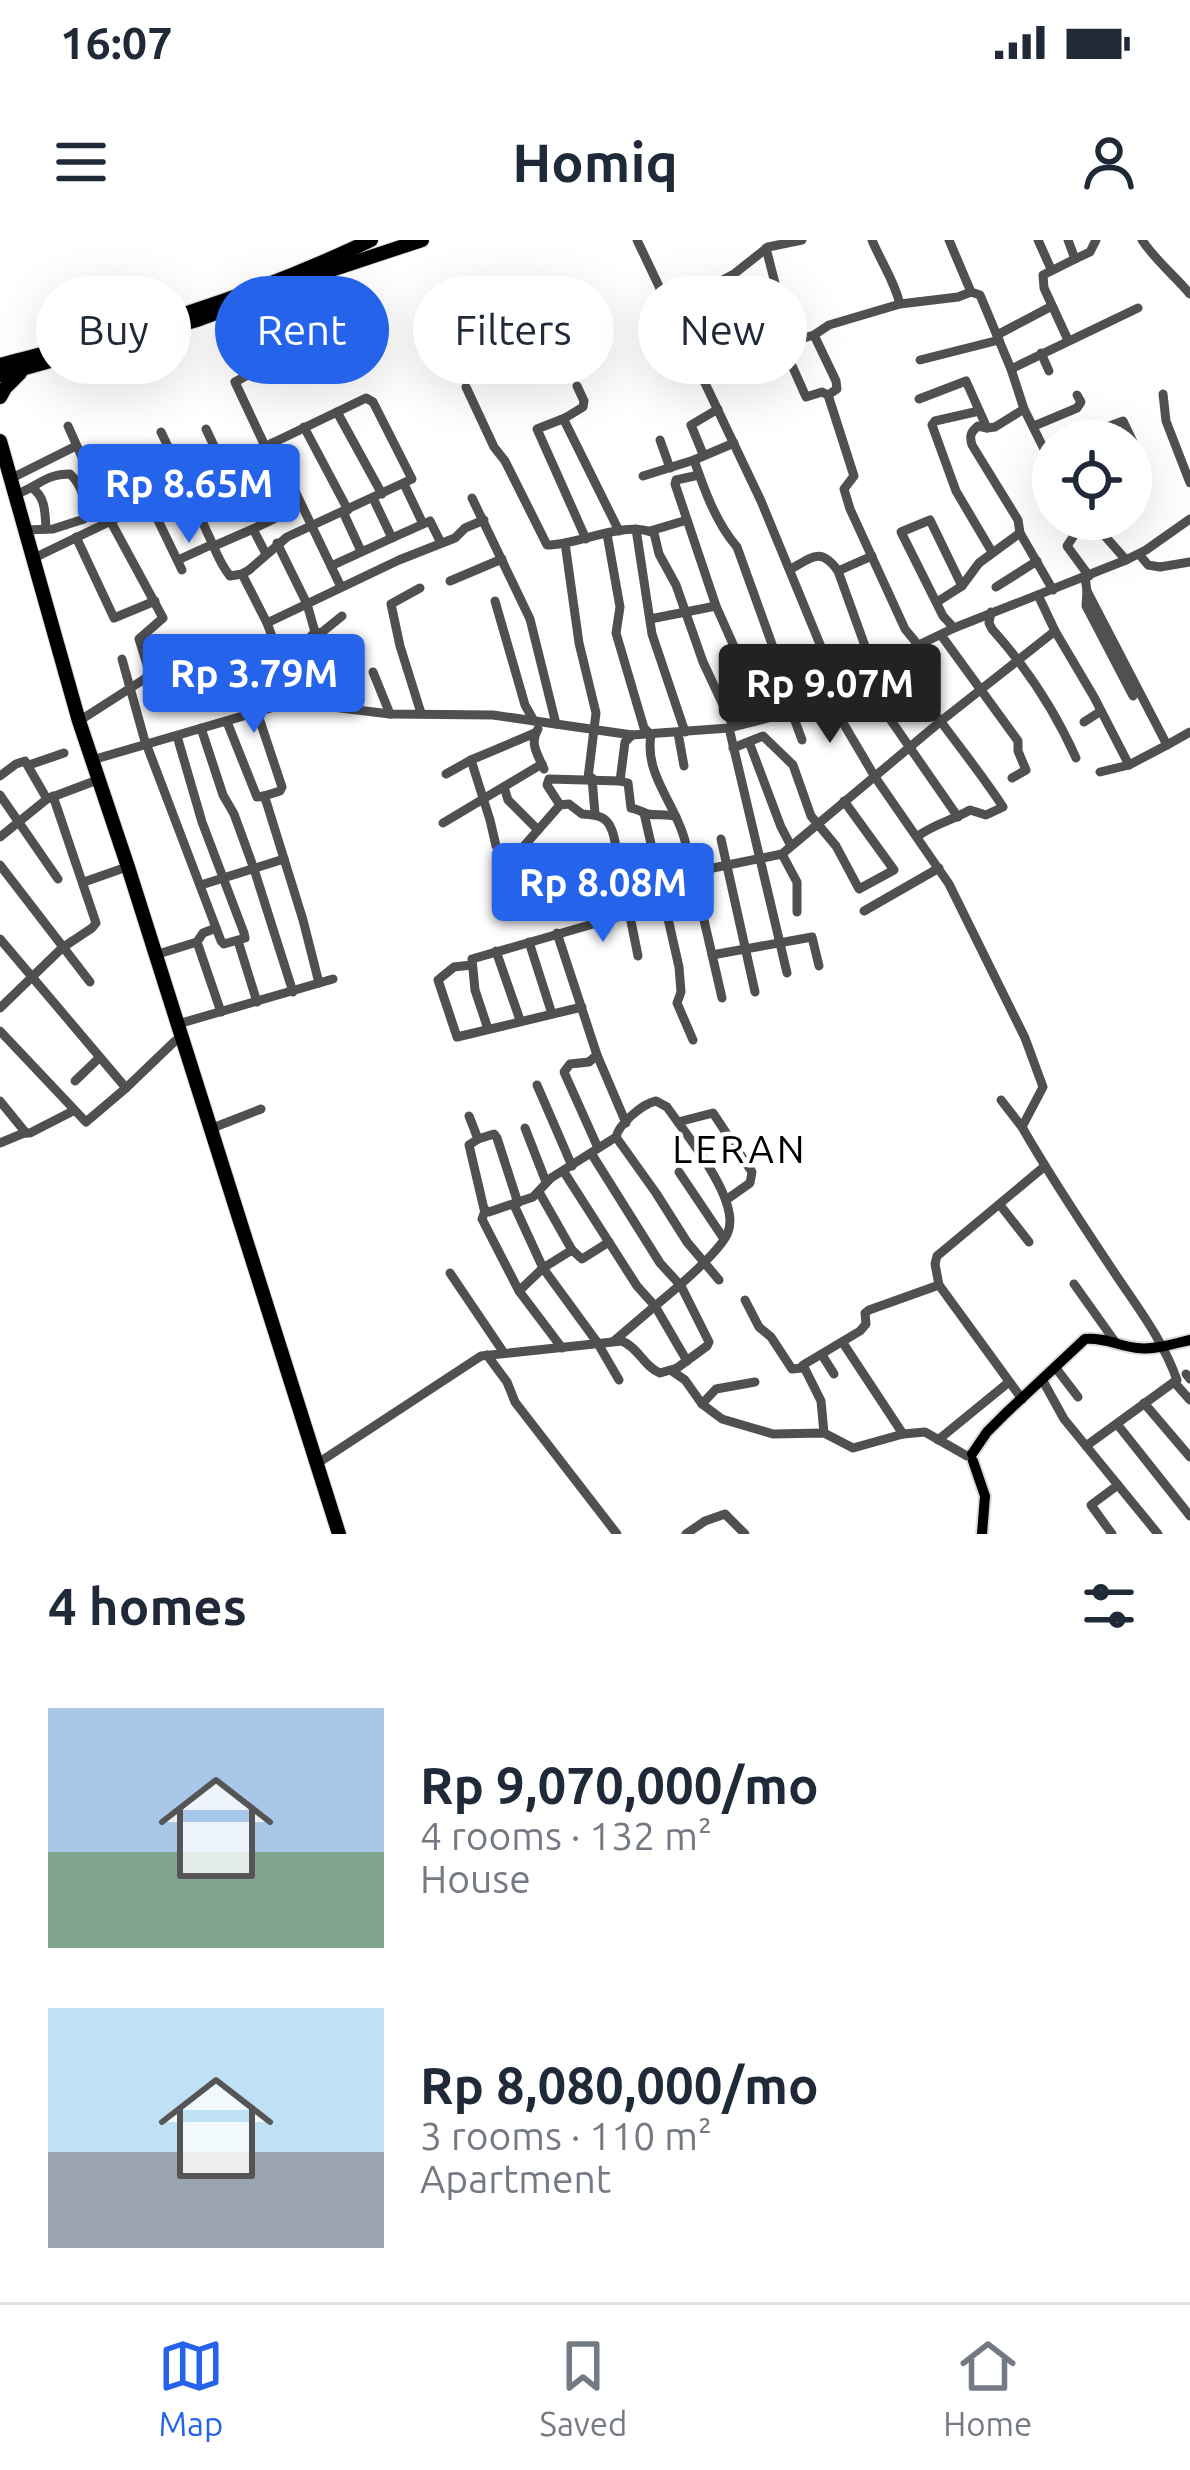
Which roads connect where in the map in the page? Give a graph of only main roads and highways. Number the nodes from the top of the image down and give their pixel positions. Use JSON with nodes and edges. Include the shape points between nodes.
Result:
{"nodes":[{"id":1,"x":371,"y":240,"type":"edge"},
{"id":2,"x":402,"y":240,"type":"edge"},
{"id":3,"x":422,"y":240,"type":"edge"},
{"id":4,"x":325,"y":262,"type":"junction"},
{"id":5,"x":0,"y":355,"type":"edge"},
{"id":6,"x":28,"y":362,"type":"junction"},
{"id":7,"x":0,"y":365,"type":"edge"},
{"id":8,"x":0,"y":375,"type":"edge"},
{"id":9,"x":0,"y":397,"type":"edge"},
{"id":10,"x":0,"y":441,"type":"edge"},
{"id":11,"x":0,"y":466,"type":"edge"},
{"id":12,"x":207,"y":1130,"type":"junction"},
{"id":13,"x":1190,"y":1340,"type":"edge"},
{"id":14,"x":336,"y":1534,"type":"edge"},
{"id":15,"x":982,"y":1534,"type":"edge"}],
"edges":[{"from":1,"to":4,"type":"highway"},
{"from":2,"to":4,"type":"highway"},
{"from":3,"to":6,"type":"highway","via":[[197,320]]},
{"from":4,"to":6,"type":"highway"},
{"from":5,"to":6,"type":"highway"},
{"from":6,"to":7,"type":"highway"},
{"from":6,"to":8,"type":"highway"},
{"from":6,"to":9,"type":"highway"},
{"from":10,"to":12,"type":"highway","via":[[25,491],[25,530],[79,721]]},
{"from":11,"to":12,"type":"highway","via":[[82,785]]},
{"from":12,"to":14,"type":"highway"},
{"from":12,"to":14,"type":"highway"},
{"from":13,"to":15,"type":"main road","via":[[1136,1348],[1085,1339],[971,1457],[985,1496]]}]}
